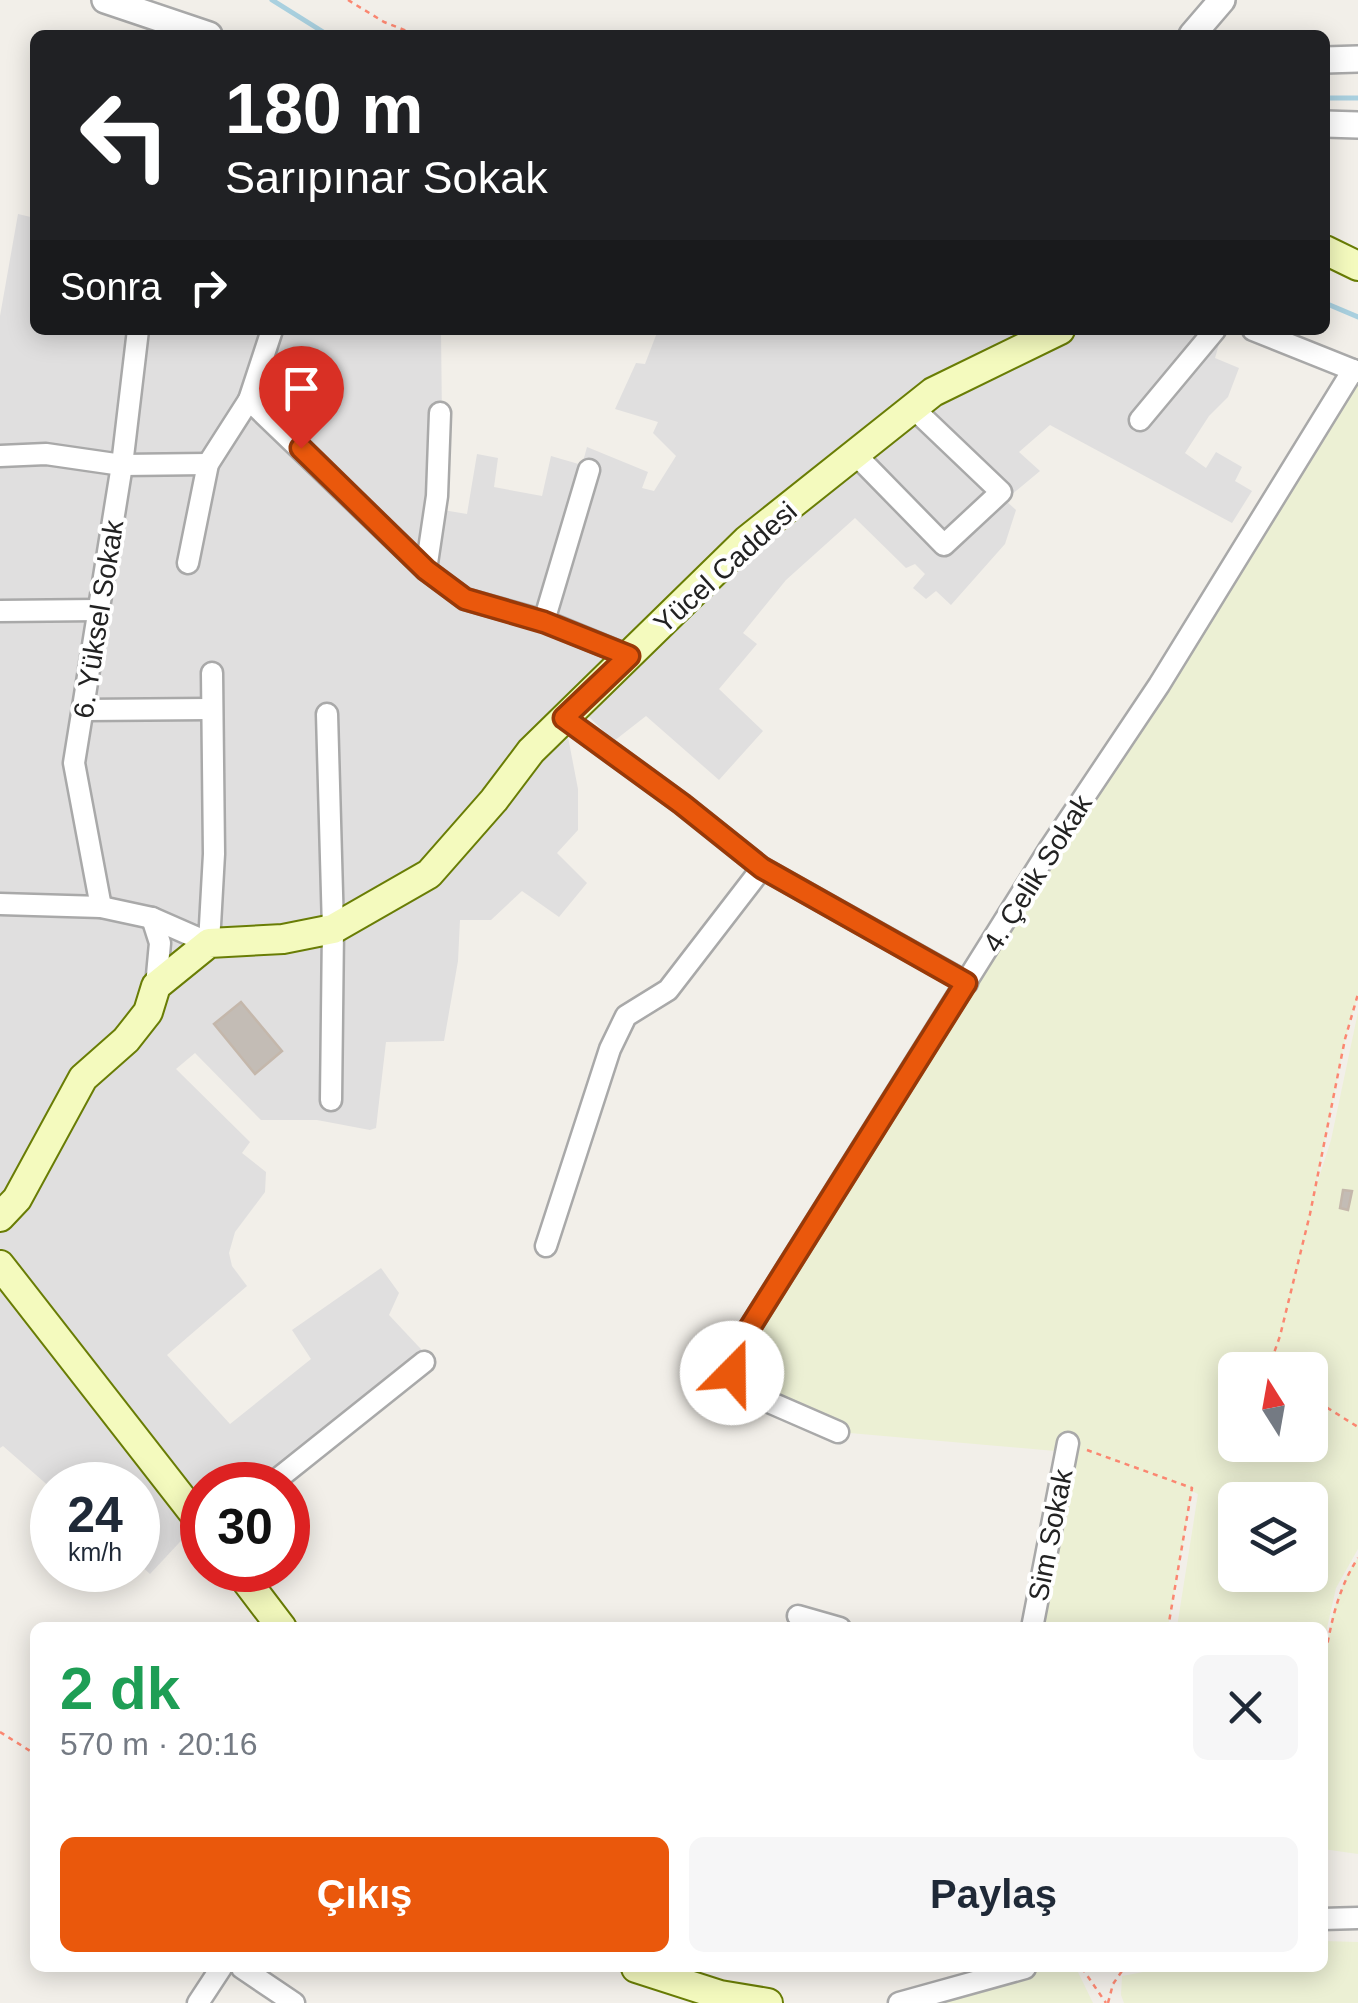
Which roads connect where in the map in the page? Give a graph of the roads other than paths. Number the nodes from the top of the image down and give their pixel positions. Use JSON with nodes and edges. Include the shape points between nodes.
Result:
{"nodes":[{"id":1,"x":105,"y":0,"type":"edge"},
{"id":2,"x":1222,"y":0,"type":"edge"},
{"id":3,"x":194,"y":30,"type":"edge"},
{"id":4,"x":1196,"y":30,"type":"edge"},
{"id":5,"x":1358,"y":59,"type":"edge"},
{"id":6,"x":1330,"y":60,"type":"edge"},
{"id":7,"x":1330,"y":124,"type":"edge"},
{"id":8,"x":1358,"y":125,"type":"edge"},
{"id":9,"x":1330,"y":252,"type":"edge"},
{"id":10,"x":1358,"y":266,"type":"edge"},
{"id":11,"x":137,"y":335,"type":"edge"},
{"id":12,"x":270,"y":335,"type":"edge"},
{"id":13,"x":1050,"y":335,"type":"edge"},
{"id":14,"x":1211,"y":335,"type":"edge"},
{"id":15,"x":1266,"y":335,"type":"edge"},
{"id":16,"x":1355,"y":371,"type":"edge"},
{"id":17,"x":249,"y":400,"type":"junction"},
{"id":18,"x":913,"y":408,"type":"junction"},
{"id":19,"x":440,"y":414,"type":"dead end"},
{"id":20,"x":1140,"y":420,"type":"dead end"},
{"id":21,"x":855,"y":454,"type":"junction"},
{"id":22,"x":0,"y":456,"type":"edge"},
{"id":23,"x":208,"y":464,"type":"junction"},
{"id":24,"x":122,"y":465,"type":"junction"},
{"id":25,"x":590,"y":470,"type":"dead end"},
{"id":26,"x":188,"y":563,"type":"dead end"},
{"id":27,"x":426,"y":570,"type":"junction"},
{"id":28,"x":98,"y":610,"type":"junction"},
{"id":29,"x":0,"y":611,"type":"edge"},
{"id":30,"x":544,"y":622,"type":"junction"},
{"id":31,"x":629,"y":656,"type":"junction"},
{"id":32,"x":212,"y":673,"type":"dead end"},
{"id":33,"x":210,"y":708,"type":"junction"},
{"id":34,"x":85,"y":710,"type":"junction"},
{"id":35,"x":328,"y":714,"type":"dead end"},
{"id":36,"x":564,"y":718,"type":"junction"},
{"id":37,"x":762,"y":868,"type":"junction"},
{"id":38,"x":0,"y":904,"type":"edge"},
{"id":39,"x":101,"y":907,"type":"junction"},
{"id":40,"x":152,"y":918,"type":"junction"},
{"id":41,"x":334,"y":929,"type":"junction"},
{"id":42,"x":209,"y":943,"type":"junction"},
{"id":43,"x":966,"y":983,"type":"junction"},
{"id":44,"x":156,"y":986,"type":"junction"},
{"id":45,"x":331,"y":1100,"type":"dead end"},
{"id":46,"x":0,"y":1217,"type":"edge"},
{"id":47,"x":546,"y":1246,"type":"dead end"},
{"id":48,"x":0,"y":1265,"type":"edge"},
{"id":49,"x":424,"y":1362,"type":"dead end"},
{"id":50,"x":838,"y":1432,"type":"dead end"},
{"id":51,"x":1068,"y":1443,"type":"road end"},
{"id":52,"x":299,"y":1462,"type":"edge"},
{"id":53,"x":180,"y":1496,"type":"edge"},
{"id":54,"x":255,"y":1592,"type":"edge"},
{"id":55,"x":798,"y":1616,"type":"dead end"},
{"id":56,"x":277,"y":1622,"type":"edge"},
{"id":57,"x":819,"y":1622,"type":"edge"},
{"id":58,"x":1033,"y":1622,"type":"edge"},
{"id":59,"x":1358,"y":1918,"type":"edge"},
{"id":60,"x":1328,"y":1919,"type":"edge"},
{"id":61,"x":218,"y":1972,"type":"edge"},
{"id":62,"x":247,"y":1972,"type":"edge"},
{"id":63,"x":648,"y":1972,"type":"edge"},
{"id":64,"x":981,"y":1974,"type":"edge"},
{"id":65,"x":285,"y":2001,"type":"edge"},
{"id":66,"x":198,"y":2003,"type":"edge"},
{"id":67,"x":768,"y":2003,"type":"edge"},
{"id":68,"x":900,"y":2003,"type":"edge"}],
"edges":[{"from":1,"to":3,"type":"street"},
{"from":2,"to":4,"type":"street"},
{"from":5,"to":6,"type":"street"},
{"from":7,"to":8,"type":"street"},
{"from":9,"to":10,"type":"main road"},
{"from":11,"to":24,"type":"street","name":"6. Yüksel Sokak"},
{"from":12,"to":17,"type":"street"},
{"from":13,"to":18,"type":"main road","name":"Yücel Caddesi"},
{"from":14,"to":20,"type":"street"},
{"from":15,"to":16,"type":"street"},
{"from":16,"to":43,"type":"street","name":"4. Çelik Sokak"},
{"from":17,"to":23,"type":"street"},
{"from":17,"to":27,"type":"street"},
{"from":18,"to":21,"type":"main road","name":"Yücel Caddesi"},
{"from":18,"to":21,"type":"street","via":[[1001,492],[944,546]]},
{"from":19,"to":27,"type":"street"},
{"from":21,"to":31,"type":"main road","name":"Yücel Caddesi","via":[[747,540]]},
{"from":22,"to":24,"type":"street","via":[[46,454]]},
{"from":23,"to":24,"type":"street"},
{"from":23,"to":26,"type":"street"},
{"from":24,"to":28,"type":"street","name":"6. Yüksel Sokak"},
{"from":25,"to":30,"type":"street"},
{"from":27,"to":30,"type":"street","via":[[465,599]]},
{"from":28,"to":29,"type":"street"},
{"from":28,"to":34,"type":"street","name":"6. Yüksel Sokak"},
{"from":30,"to":31,"type":"street"},
{"from":31,"to":36,"type":"main road","name":"Yücel Caddesi"},
{"from":32,"to":33,"type":"street"},
{"from":33,"to":34,"type":"street"},
{"from":33,"to":42,"type":"street"},
{"from":34,"to":39,"type":"street","name":"6. Yüksel Sokak","via":[[74,762]]},
{"from":35,"to":41,"type":"street"},
{"from":36,"to":37,"type":"street"},
{"from":36,"to":41,"type":"main road","name":"Yücel Caddesi","via":[[429,874]]},
{"from":37,"to":43,"type":"street"},
{"from":37,"to":47,"type":"street","via":[[668,990],[626,1016]]},
{"from":38,"to":39,"type":"street"},
{"from":39,"to":40,"type":"street"},
{"from":40,"to":42,"type":"street"},
{"from":40,"to":44,"type":"street","via":[[160,943]]},
{"from":41,"to":42,"type":"main road","name":"Yücel Caddesi"},
{"from":41,"to":45,"type":"street"},
{"from":42,"to":44,"type":"main road"},
{"from":43,"to":50,"type":"street","name":"4. Çelik Sokak","via":[[732,1356],[739,1389]]},
{"from":44,"to":46,"type":"main road","via":[[148,1012],[126,1040],[83,1078]]},
{"from":48,"to":53,"type":"main road"},
{"from":49,"to":52,"type":"street"},
{"from":51,"to":58,"type":"street","name":"Sim Sokak"},
{"from":54,"to":56,"type":"main road"},
{"from":55,"to":57,"type":"street"},
{"from":59,"to":60,"type":"street"},
{"from":61,"to":66,"type":"street"},
{"from":62,"to":65,"type":"street"},
{"from":63,"to":67,"type":"main road"},
{"from":64,"to":68,"type":"street"}]}
